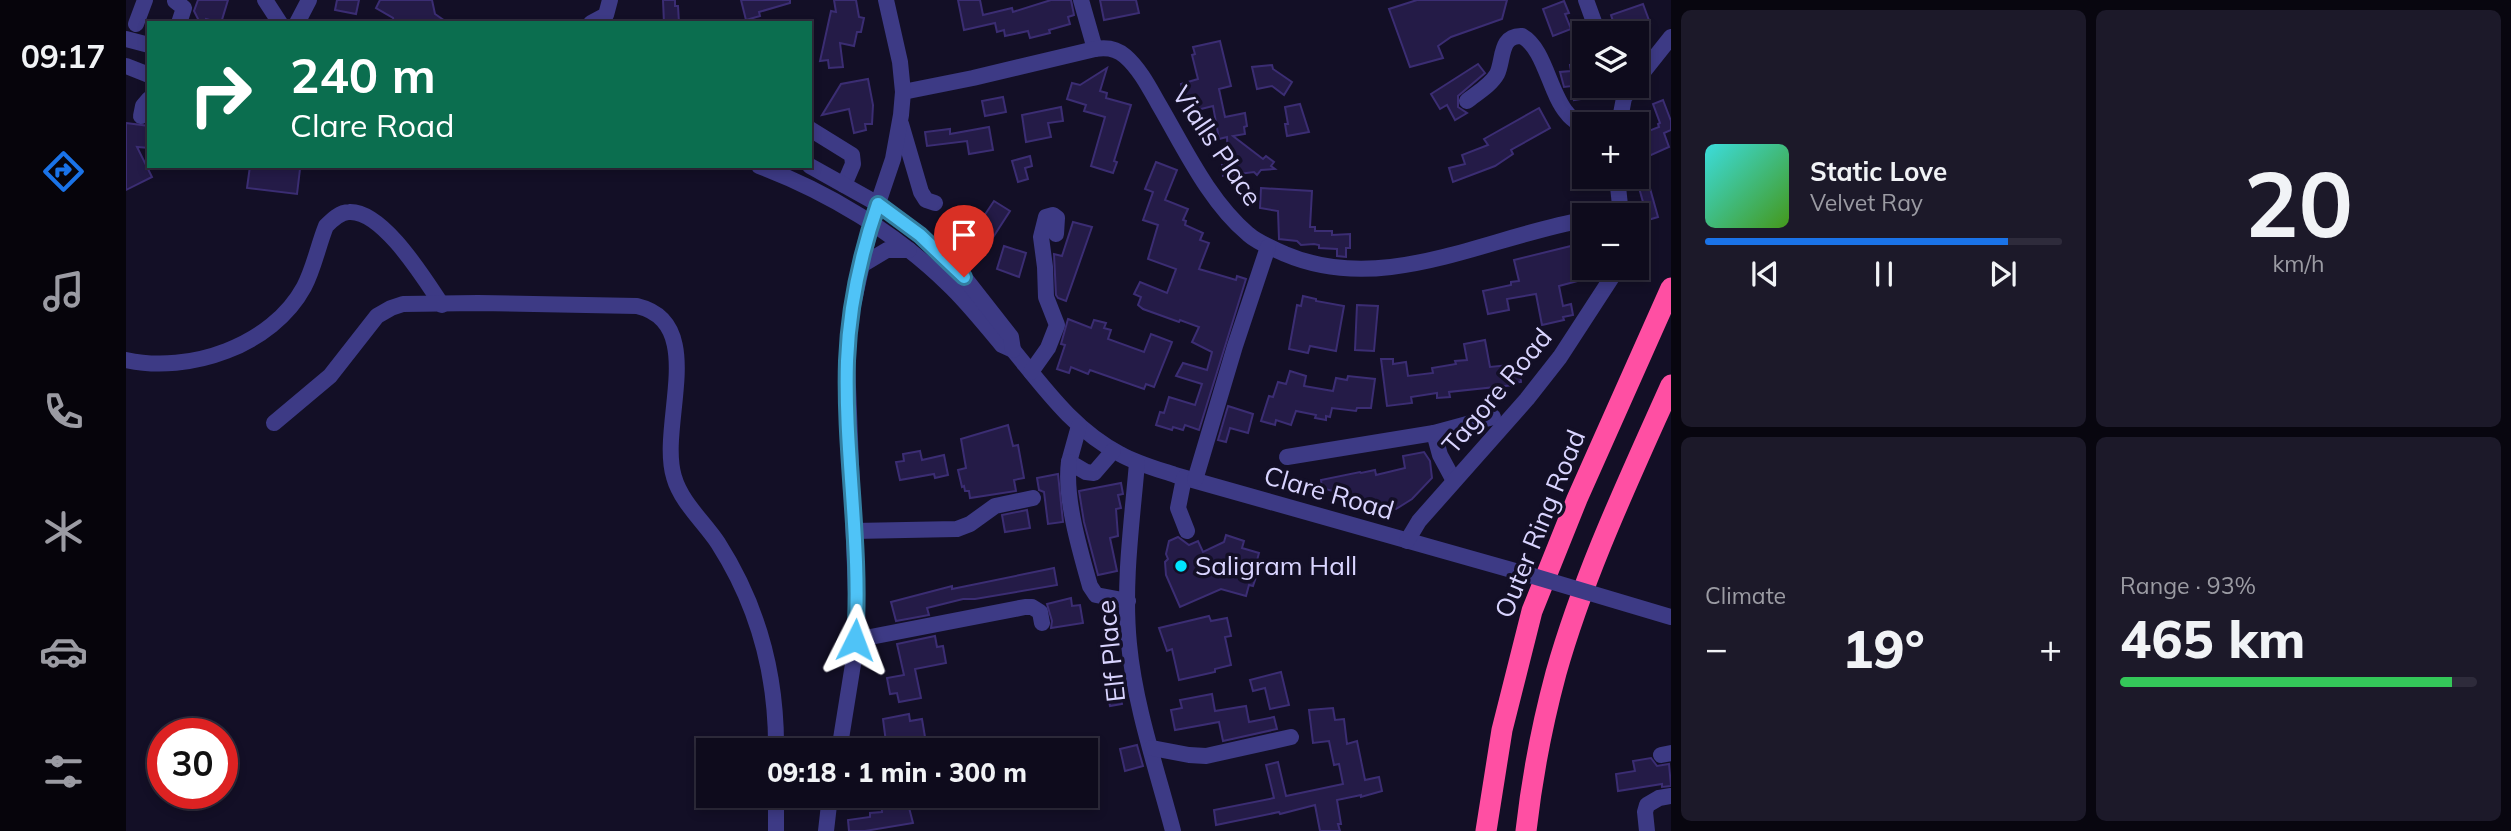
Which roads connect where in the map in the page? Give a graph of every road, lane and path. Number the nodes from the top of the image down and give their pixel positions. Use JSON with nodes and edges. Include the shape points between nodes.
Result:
{"nodes":[{"id":1,"x":145,"y":0,"type":"edge"},
{"id":2,"x":265,"y":0,"type":"edge"},
{"id":3,"x":309,"y":0,"type":"edge"},
{"id":4,"x":610,"y":0,"type":"edge"},
{"id":5,"x":886,"y":0,"type":"edge"},
{"id":6,"x":1081,"y":0,"type":"edge"},
{"id":7,"x":1586,"y":0,"type":"edge"},
{"id":8,"x":175,"y":1,"type":"edge"},
{"id":9,"x":180,"y":21,"type":"edge"},
{"id":10,"x":279,"y":21,"type":"edge"},
{"id":11,"x":298,"y":21,"type":"edge"},
{"id":12,"x":595,"y":21,"type":"edge"},
{"id":13,"x":1594,"y":21,"type":"edge"},
{"id":14,"x":137,"y":24,"type":"edge"},
{"id":15,"x":1671,"y":37,"type":"edge"},
{"id":16,"x":126,"y":39,"type":"edge"},
{"id":17,"x":147,"y":45,"type":"edge"},
{"id":18,"x":1095,"y":49,"type":"junction"},
{"id":19,"x":1649,"y":65,"type":"edge"},
{"id":20,"x":126,"y":66,"type":"edge"},
{"id":21,"x":147,"y":74,"type":"edge"},
{"id":22,"x":903,"y":92,"type":"junction"},
{"id":23,"x":147,"y":101,"type":"edge"},
{"id":24,"x":1467,"y":101,"type":"dead end"},
{"id":25,"x":141,"y":116,"type":"dead end"},
{"id":26,"x":1572,"y":118,"type":"edge"},
{"id":27,"x":900,"y":121,"type":"junction"},
{"id":28,"x":812,"y":130,"type":"edge"},
{"id":29,"x":812,"y":167,"type":"edge"},
{"id":30,"x":764,"y":168,"type":"edge"},
{"id":31,"x":844,"y":184,"type":"junction"},
{"id":32,"x":935,"y":203,"type":"dead end"},
{"id":33,"x":878,"y":204,"type":"junction"},
{"id":34,"x":1572,"y":223,"type":"edge"},
{"id":35,"x":871,"y":224,"type":"junction"},
{"id":36,"x":1056,"y":234,"type":"dead end"},
{"id":37,"x":1268,"y":247,"type":"junction"},
{"id":38,"x":909,"y":250,"type":"junction"},
{"id":39,"x":862,"y":265,"type":"junction"},
{"id":40,"x":1610,"y":280,"type":"edge"},
{"id":41,"x":1671,"y":288,"type":"edge"},
{"id":42,"x":442,"y":305,"type":"junction"},
{"id":43,"x":1013,"y":350,"type":"junction"},
{"id":44,"x":126,"y":360,"type":"edge"},
{"id":45,"x":1031,"y":372,"type":"junction"},
{"id":46,"x":1671,"y":385,"type":"edge"},
{"id":47,"x":1493,"y":417,"type":"dead end"},
{"id":48,"x":274,"y":423,"type":"dead end"},
{"id":49,"x":1079,"y":426,"type":"junction"},
{"id":50,"x":1434,"y":433,"type":"junction"},
{"id":51,"x":1113,"y":451,"type":"junction"},
{"id":52,"x":1287,"y":457,"type":"dead end"},
{"id":53,"x":1069,"y":462,"type":"junction"},
{"id":54,"x":1137,"y":463,"type":"junction"},
{"id":55,"x":1190,"y":479,"type":"junction"},
{"id":56,"x":1454,"y":481,"type":"junction"},
{"id":57,"x":1034,"y":498,"type":"dead end"},
{"id":58,"x":854,"y":531,"type":"junction"},
{"id":59,"x":1187,"y":531,"type":"dead end"},
{"id":60,"x":1407,"y":541,"type":"junction"},
{"id":61,"x":1128,"y":601,"type":"junction"},
{"id":62,"x":1671,"y":617,"type":"edge"},
{"id":63,"x":1042,"y":623,"type":"dead end"},
{"id":64,"x":855,"y":640,"type":"junction"},
{"id":65,"x":1291,"y":737,"type":"dead end"},
{"id":66,"x":776,"y":738,"type":"edge"},
{"id":67,"x":842,"y":738,"type":"edge"},
{"id":68,"x":1152,"y":748,"type":"junction"},
{"id":69,"x":1671,"y":796,"type":"edge"},
{"id":70,"x":776,"y":808,"type":"edge"},
{"id":71,"x":829,"y":808,"type":"edge"},
{"id":72,"x":776,"y":831,"type":"edge"},
{"id":73,"x":827,"y":831,"type":"edge"},
{"id":74,"x":1173,"y":831,"type":"edge"},
{"id":75,"x":1486,"y":831,"type":"edge"},
{"id":76,"x":1526,"y":831,"type":"edge"},
{"id":77,"x":1647,"y":831,"type":"edge"}],
"edges":[{"from":1,"to":14,"type":"street"},
{"from":2,"to":10,"type":"street"},
{"from":3,"to":11,"type":"street"},
{"from":4,"to":12,"type":"street","via":[[606,15]]},
{"from":5,"to":22,"type":"street"},
{"from":6,"to":18,"type":"street"},
{"from":7,"to":13,"type":"street"},
{"from":8,"to":9,"type":"street","via":[[184,8]]},
{"from":15,"to":19,"type":"street"},
{"from":16,"to":17,"type":"street"},
{"from":18,"to":22,"type":"street"},
{"from":18,"to":37,"type":"street","name":"Vialls Place","via":[[1113,49],[1130,61],[1206,184],[1245,232]]},
{"from":20,"to":21,"type":"street"},
{"from":22,"to":27,"type":"street"},
{"from":23,"to":25,"type":"street"},
{"from":24,"to":26,"type":"street","via":[[1496,76],[1509,40],[1522,36],[1534,48]]},
{"from":27,"to":32,"type":"street","via":[[921,192]]},
{"from":27,"to":33,"type":"street"},
{"from":28,"to":31,"type":"street","via":[[852,155]]},
{"from":29,"to":31,"type":"street","name":"Clare Road"},
{"from":30,"to":35,"type":"street","name":"Clare Road"},
{"from":31,"to":33,"type":"street","name":"Clare Road"},
{"from":33,"to":35,"type":"street"},
{"from":33,"to":43,"type":"street","name":"Clare Road","via":[[920,235],[964,277],[1011,337]]},
{"from":34,"to":37,"type":"street","name":"Vialls Place","via":[[1373,270],[1338,269]]},
{"from":35,"to":38,"type":"street","name":"Clare Road"},
{"from":35,"to":39,"type":"street"},
{"from":36,"to":45,"type":"street","via":[[1057,218],[1046,217],[1041,237],[1046,297],[1057,325]]},
{"from":37,"to":55,"type":"street"},
{"from":38,"to":39,"type":"street","via":[[887,250]]},
{"from":38,"to":43,"type":"street","name":"Clare Road","via":[[950,286],[1002,345]]},
{"from":39,"to":58,"type":"street","via":[[847,361]]},
{"from":40,"to":56,"type":"street","name":"Tagore Road","via":[[1560,356]]},
{"from":41,"to":75,"type":"highway","name":"Outer Ring Road","via":[[1532,611],[1502,730]]},
{"from":42,"to":44,"type":"street","via":[[402,248],[380,226],[348,212],[326,226],[303,289],[284,313],[254,338],[194,361],[167,365]]},
{"from":42,"to":48,"type":"street","via":[[403,304],[377,316],[330,376]]},
{"from":42,"to":66,"type":"street","via":[[637,306],[667,322],[678,353],[670,446],[674,477],[740,580],[753,610],[770,668]]},
{"from":43,"to":45,"type":"street","name":"Clare Road"},
{"from":45,"to":49,"type":"street","name":"Clare Road"},
{"from":46,"to":76,"type":"highway","via":[[1572,624],[1541,733]]},
{"from":47,"to":50,"type":"street","name":"Clare Road"},
{"from":49,"to":51,"type":"street","name":"Clare Road"},
{"from":49,"to":53,"type":"street"},
{"from":50,"to":52,"type":"street","name":"Clare Road"},
{"from":50,"to":56,"type":"street"},
{"from":51,"to":53,"type":"street","via":[[1094,473]]},
{"from":51,"to":54,"type":"street","name":"Clare Road"},
{"from":53,"to":61,"type":"street","via":[[1069,494],[1090,586],[1096,595]]},
{"from":54,"to":55,"type":"street","name":"Clare Road"},
{"from":54,"to":61,"type":"street","name":"Elf Place"},
{"from":55,"to":59,"type":"street","via":[[1178,508]]},
{"from":55,"to":60,"type":"street","name":"Clare Road"},
{"from":56,"to":60,"type":"street","name":"Tagore Road"},
{"from":57,"to":58,"type":"street","via":[[995,506],[957,529]]},
{"from":58,"to":64,"type":"street"},
{"from":60,"to":62,"type":"street","name":"Clare Road","bridge":true},
{"from":61,"to":68,"type":"street","name":"Elf Place","via":[[1133,671]]},
{"from":63,"to":64,"type":"street","via":[[1040,612],[1025,607]]},
{"from":64,"to":67,"type":"street"},
{"from":65,"to":68,"type":"street","via":[[1206,756]]},
{"from":68,"to":74,"type":"street","name":"Elf Place"},
{"from":69,"to":77,"type":"street","via":[[1647,805]]},
{"from":70,"to":72,"type":"street"},
{"from":71,"to":73,"type":"street"}]}
